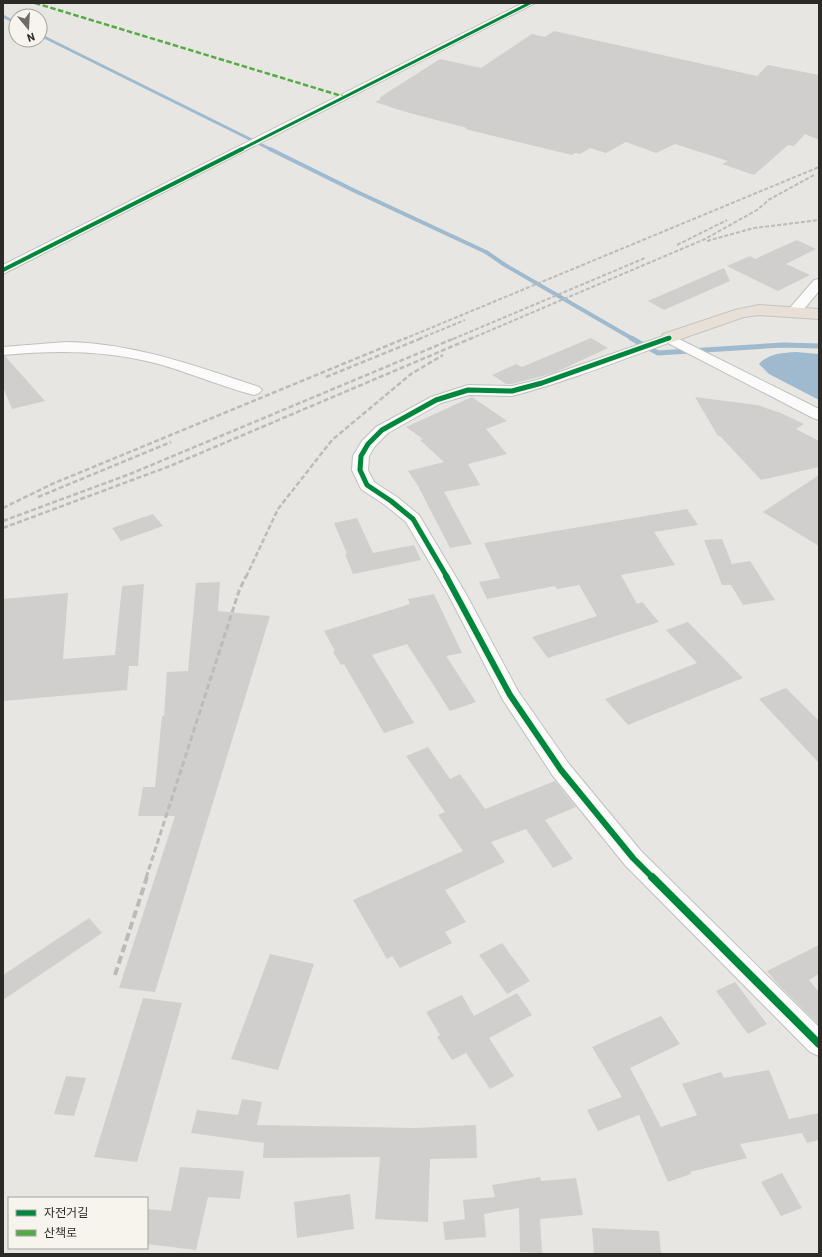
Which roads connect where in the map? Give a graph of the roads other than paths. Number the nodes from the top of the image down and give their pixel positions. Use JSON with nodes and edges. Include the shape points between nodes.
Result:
{"nodes":[{"id":1,"x":530,"y":3,"type":"edge"},
{"id":2,"x":3,"y":270,"type":"edge"},
{"id":3,"x":819,"y":283,"type":"edge"},
{"id":4,"x":794,"y":312,"type":"junction"},
{"id":5,"x":819,"y":314,"type":"edge"},
{"id":6,"x":669,"y":338,"type":"junction"},
{"id":7,"x":3,"y":351,"type":"edge"},
{"id":8,"x":254,"y":390,"type":"dead end"},
{"id":9,"x":819,"y":415,"type":"edge"},
{"id":10,"x":819,"y":1044,"type":"edge"}],
"edges":[{"from":1,"to":2,"type":"street"},
{"from":3,"to":4,"type":"street"},
{"from":4,"to":5,"type":"main road"},
{"from":4,"to":6,"type":"main road","via":[[759,310],[741,313]]},
{"from":6,"to":9,"type":"street"},
{"from":6,"to":10,"type":"street","via":[[542,383],[512,391],[468,390],[436,400],[382,430],[368,444],[361,456],[360,470],[367,486],[413,519],[457,594],[510,695],[561,770],[633,858]]},
{"from":7,"to":8,"type":"street","via":[[65,347],[104,349],[162,360]]}]}
